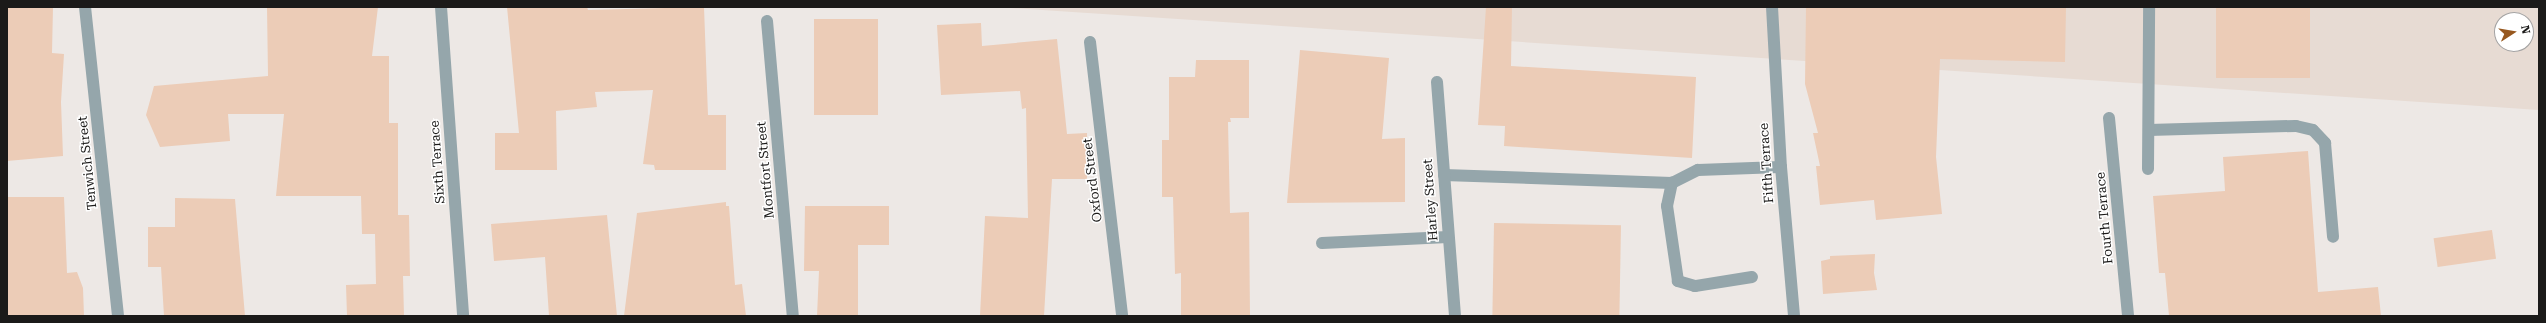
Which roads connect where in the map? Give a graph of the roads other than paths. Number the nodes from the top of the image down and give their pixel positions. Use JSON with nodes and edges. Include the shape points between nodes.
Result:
{"nodes":[{"id":1,"x":85,"y":7,"type":"edge"},
{"id":2,"x":441,"y":7,"type":"edge"},
{"id":3,"x":1772,"y":7,"type":"edge"},
{"id":4,"x":2149,"y":7,"type":"edge"},
{"id":5,"x":767,"y":21,"type":"dead end"},
{"id":6,"x":1090,"y":42,"type":"dead end"},
{"id":7,"x":1437,"y":82,"type":"dead end"},
{"id":8,"x":2109,"y":118,"type":"dead end"},
{"id":9,"x":2149,"y":130,"type":"junction"},
{"id":10,"x":1781,"y":167,"type":"junction"},
{"id":11,"x":2148,"y":169,"type":"dead end"},
{"id":12,"x":1444,"y":175,"type":"junction"},
{"id":13,"x":1672,"y":183,"type":"junction"},
{"id":14,"x":1448,"y":237,"type":"junction"},
{"id":15,"x":2333,"y":237,"type":"dead end"},
{"id":16,"x":1322,"y":243,"type":"dead end"},
{"id":17,"x":1752,"y":277,"type":"dead end"},
{"id":18,"x":118,"y":316,"type":"edge"},
{"id":19,"x":462,"y":316,"type":"edge"},
{"id":20,"x":793,"y":316,"type":"edge"},
{"id":21,"x":1122,"y":316,"type":"edge"},
{"id":22,"x":1455,"y":316,"type":"edge"},
{"id":23,"x":1794,"y":316,"type":"edge"},
{"id":24,"x":2128,"y":316,"type":"edge"}],
"edges":[{"from":1,"to":18,"type":"street","name":"Tenwich Street"},
{"from":2,"to":19,"type":"street","name":"Sixth Terrace"},
{"from":3,"to":10,"type":"street","name":"Fifth Terrace"},
{"from":4,"to":9,"type":"street"},
{"from":5,"to":20,"type":"street","name":"Montfort Street"},
{"from":6,"to":21,"type":"street","name":"Oxford Street"},
{"from":7,"to":12,"type":"street","name":"Harley Street"},
{"from":8,"to":24,"type":"street","name":"Fourth Terrace"},
{"from":9,"to":11,"type":"street"},
{"from":9,"to":15,"type":"street","via":[[2296,126],[2313,130],[2325,143]]},
{"from":10,"to":13,"type":"street","via":[[1698,170]]},
{"from":10,"to":23,"type":"street","name":"Fifth Terrace"},
{"from":12,"to":13,"type":"street"},
{"from":12,"to":14,"type":"street","name":"Harley Street"},
{"from":13,"to":17,"type":"street","via":[[1667,206],[1678,281],[1695,286]]},
{"from":14,"to":16,"type":"street"},
{"from":14,"to":22,"type":"street","name":"Harley Street"}]}
